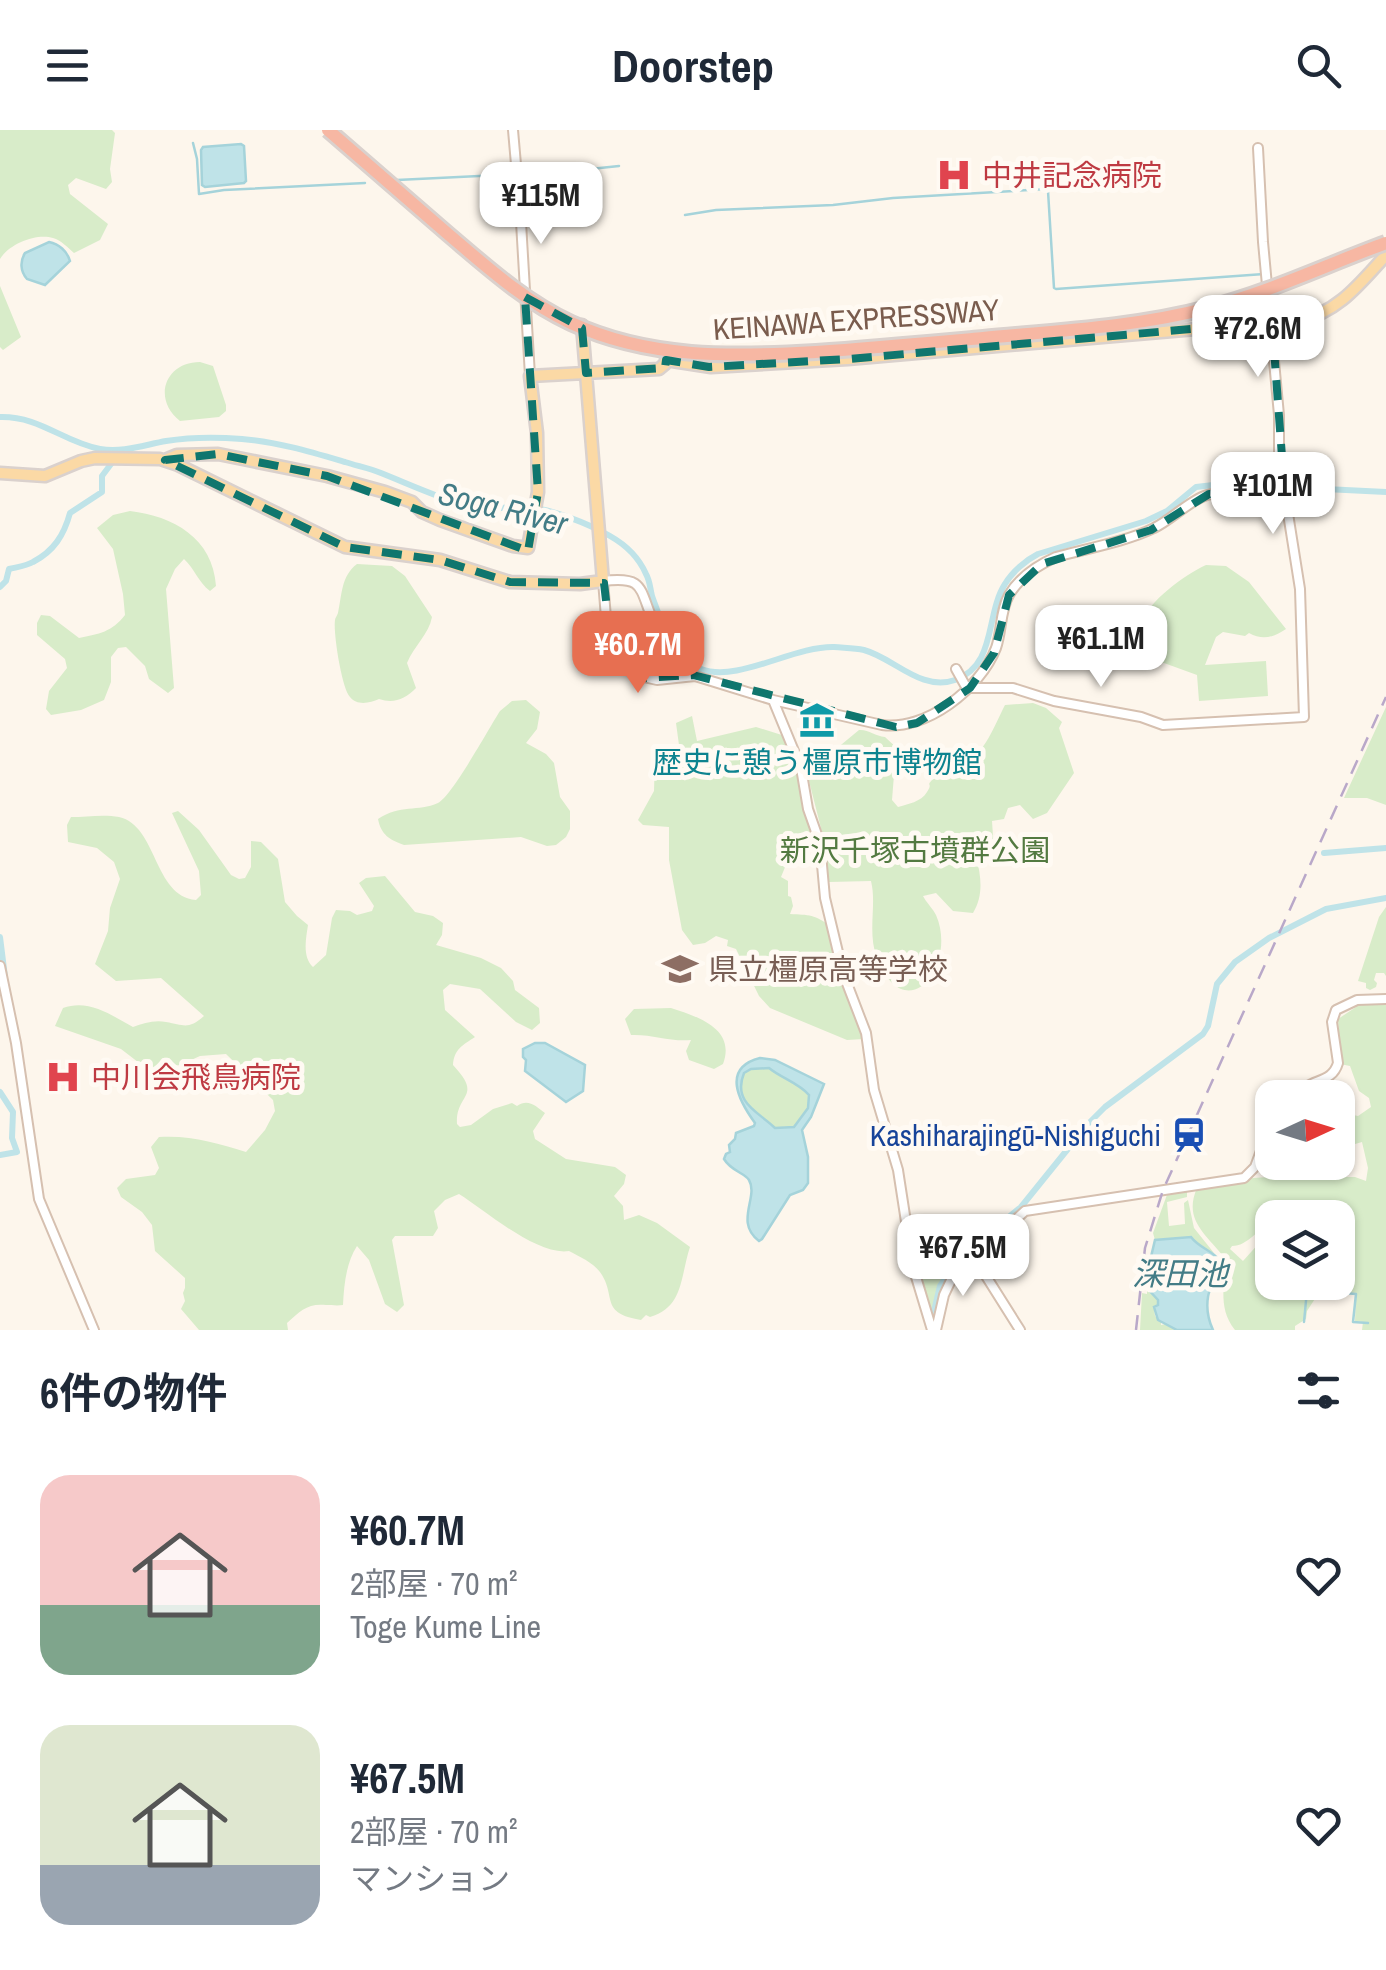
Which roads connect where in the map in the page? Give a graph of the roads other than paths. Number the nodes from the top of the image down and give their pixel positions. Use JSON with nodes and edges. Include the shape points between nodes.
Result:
{"nodes":[{"id":1,"x":328,"y":130,"type":"edge"},
{"id":2,"x":513,"y":130,"type":"edge"},
{"id":3,"x":1258,"y":148,"type":"dead end"},
{"id":4,"x":1386,"y":243,"type":"edge"},
{"id":5,"x":1386,"y":255,"type":"edge"},
{"id":6,"x":1272,"y":322,"type":"junction"},
{"id":7,"x":582,"y":325,"type":"dead end"},
{"id":8,"x":690,"y":356,"type":"dead end"},
{"id":9,"x":723,"y":366,"type":"junction"},
{"id":10,"x":586,"y":373,"type":"junction"},
{"id":11,"x":530,"y":376,"type":"junction"},
{"id":12,"x":165,"y":460,"type":"junction"},
{"id":13,"x":0,"y":473,"type":"edge"},
{"id":14,"x":1284,"y":496,"type":"junction"},
{"id":15,"x":603,"y":582,"type":"junction"},
{"id":16,"x":652,"y":621,"type":"dead end"},
{"id":17,"x":956,"y":670,"type":"dead end"},
{"id":18,"x":968,"y":686,"type":"junction"},
{"id":19,"x":773,"y":700,"type":"junction"},
{"id":20,"x":0,"y":966,"type":"edge"},
{"id":21,"x":1386,"y":999,"type":"edge"},
{"id":22,"x":1322,"y":1080,"type":"edge"},
{"id":23,"x":1255,"y":1168,"type":"edge"},
{"id":24,"x":974,"y":1257,"type":"junction"},
{"id":25,"x":94,"y":1330,"type":"edge"},
{"id":26,"x":934,"y":1330,"type":"edge"},
{"id":27,"x":1020,"y":1330,"type":"edge"}],
"edges":[{"from":1,"to":4,"type":"highway","name":"KEINAWA EXPRESSWAY","bridge":true,"via":[[494,273],[550,312],[616,340],[692,354],[851,349],[1158,319],[1250,296]]},
{"from":2,"to":11,"type":"street"},
{"from":3,"to":6,"type":"street"},
{"from":5,"to":6,"type":"main road","via":[[1326,312]]},
{"from":6,"to":9,"type":"main road"},
{"from":6,"to":14,"type":"street"},
{"from":7,"to":10,"type":"main road"},
{"from":8,"to":9,"type":"main road"},
{"from":9,"to":10,"type":"main road","via":[[666,360],[659,369]]},
{"from":10,"to":11,"type":"main road"},
{"from":10,"to":15,"type":"main road"},
{"from":11,"to":12,"type":"main road","via":[[537,433],[536,510],[528,548],[327,476],[218,454]]},
{"from":12,"to":13,"type":"main road","via":[[81,460],[45,476]]},
{"from":12,"to":15,"type":"main road","via":[[346,547],[435,560],[510,582]]},
{"from":14,"to":18,"type":"street","via":[[1210,494],[1152,530],[1042,564],[1009,595],[994,653]]},
{"from":14,"to":18,"type":"street","via":[[1300,588],[1304,717],[1163,724],[1012,688]]},
{"from":15,"to":16,"type":"street","via":[[633,581]]},
{"from":15,"to":19,"type":"street","via":[[608,642],[629,671],[652,680],[695,676]]},
{"from":17,"to":18,"type":"street"},
{"from":18,"to":19,"type":"street","via":[[917,723],[896,727]]},
{"from":19,"to":26,"type":"street","via":[[801,768],[820,843],[824,898],[866,1033],[913,1267]]},
{"from":20,"to":25,"type":"street","via":[[40,1199]]},
{"from":21,"to":22,"type":"street","via":[[1357,1000],[1336,1010],[1338,1063]]},
{"from":23,"to":24,"type":"street","via":[[1244,1178],[1025,1211]]},
{"from":24,"to":26,"type":"street","via":[[948,1285]]},
{"from":24,"to":27,"type":"street"}]}
